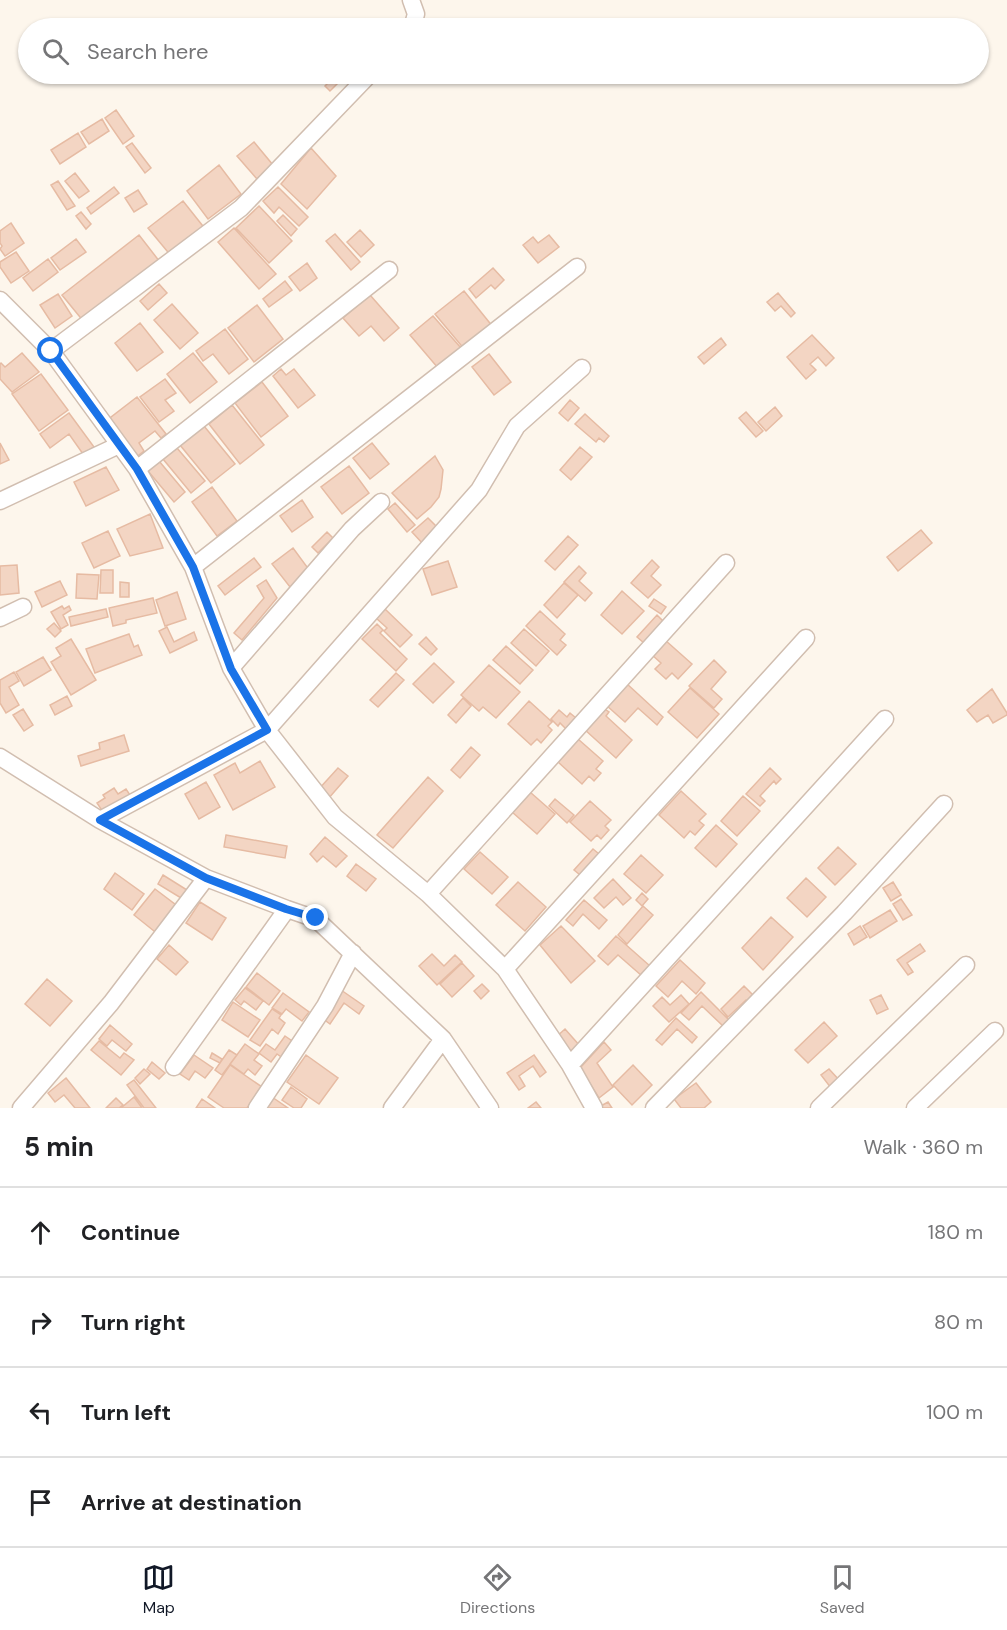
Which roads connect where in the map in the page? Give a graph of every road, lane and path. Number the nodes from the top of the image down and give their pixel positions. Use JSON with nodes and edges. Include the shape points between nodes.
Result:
{"nodes":[{"id":1,"x":411,"y":0,"type":"edge"},
{"id":2,"x":415,"y":18,"type":"edge"},
{"id":3,"x":360,"y":84,"type":"edge"},
{"id":4,"x":577,"y":267,"type":"dead end"},
{"id":5,"x":389,"y":270,"type":"dead end"},
{"id":6,"x":0,"y":300,"type":"edge"},
{"id":7,"x":51,"y":351,"type":"junction"},
{"id":8,"x":582,"y":368,"type":"dead end"},
{"id":9,"x":119,"y":445,"type":"junction"},
{"id":10,"x":137,"y":469,"type":"junction"},
{"id":11,"x":0,"y":501,"type":"edge"},
{"id":12,"x":381,"y":502,"type":"dead end"},
{"id":13,"x":726,"y":563,"type":"dead end"},
{"id":14,"x":193,"y":567,"type":"junction"},
{"id":15,"x":23,"y":607,"type":"dead end"},
{"id":16,"x":0,"y":618,"type":"edge"},
{"id":17,"x":806,"y":638,"type":"dead end"},
{"id":18,"x":231,"y":669,"type":"junction"},
{"id":19,"x":885,"y":719,"type":"dead end"},
{"id":20,"x":267,"y":730,"type":"junction"},
{"id":21,"x":0,"y":757,"type":"edge"},
{"id":22,"x":944,"y":804,"type":"dead end"},
{"id":23,"x":100,"y":820,"type":"junction"},
{"id":24,"x":206,"y":878,"type":"junction"},
{"id":25,"x":428,"y":894,"type":"junction"},
{"id":26,"x":286,"y":909,"type":"junction"},
{"id":27,"x":353,"y":953,"type":"junction"},
{"id":28,"x":966,"y":965,"type":"dead end"},
{"id":29,"x":505,"y":969,"type":"junction"},
{"id":30,"x":995,"y":1031,"type":"dead end"},
{"id":31,"x":442,"y":1039,"type":"junction"},
{"id":32,"x":570,"y":1065,"type":"junction"},
{"id":33,"x":174,"y":1067,"type":"dead end"},
{"id":34,"x":21,"y":1108,"type":"edge"},
{"id":35,"x":257,"y":1108,"type":"edge"},
{"id":36,"x":392,"y":1108,"type":"edge"},
{"id":37,"x":490,"y":1108,"type":"edge"},
{"id":38,"x":594,"y":1108,"type":"edge"},
{"id":39,"x":654,"y":1108,"type":"edge"},
{"id":40,"x":819,"y":1108,"type":"edge"},
{"id":41,"x":915,"y":1108,"type":"edge"}],
"edges":[{"from":1,"to":2,"type":"street"},
{"from":3,"to":7,"type":"street","via":[[241,208]]},
{"from":4,"to":14,"type":"street"},
{"from":5,"to":10,"type":"street"},
{"from":6,"to":7,"type":"street"},
{"from":7,"to":9,"type":"street"},
{"from":8,"to":20,"type":"street","via":[[517,426],[479,490]]},
{"from":9,"to":10,"type":"street"},
{"from":9,"to":11,"type":"street"},
{"from":10,"to":14,"type":"street"},
{"from":12,"to":18,"type":"street"},
{"from":13,"to":25,"type":"street"},
{"from":14,"to":18,"type":"street"},
{"from":15,"to":16,"type":"street"},
{"from":17,"to":29,"type":"street"},
{"from":18,"to":20,"type":"street"},
{"from":19,"to":32,"type":"street"},
{"from":20,"to":23,"type":"street"},
{"from":20,"to":25,"type":"street","via":[[335,817]]},
{"from":21,"to":23,"type":"street"},
{"from":22,"to":39,"type":"street"},
{"from":23,"to":24,"type":"street"},
{"from":24,"to":26,"type":"street"},
{"from":24,"to":34,"type":"street","via":[[111,1003]]},
{"from":25,"to":29,"type":"street"},
{"from":26,"to":27,"type":"street","via":[[316,918]]},
{"from":26,"to":33,"type":"street"},
{"from":27,"to":31,"type":"street"},
{"from":27,"to":35,"type":"street","via":[[324,1006]]},
{"from":28,"to":40,"type":"street"},
{"from":29,"to":32,"type":"street"},
{"from":30,"to":41,"type":"street"},
{"from":31,"to":36,"type":"street"},
{"from":31,"to":37,"type":"street"},
{"from":32,"to":38,"type":"street"}]}
